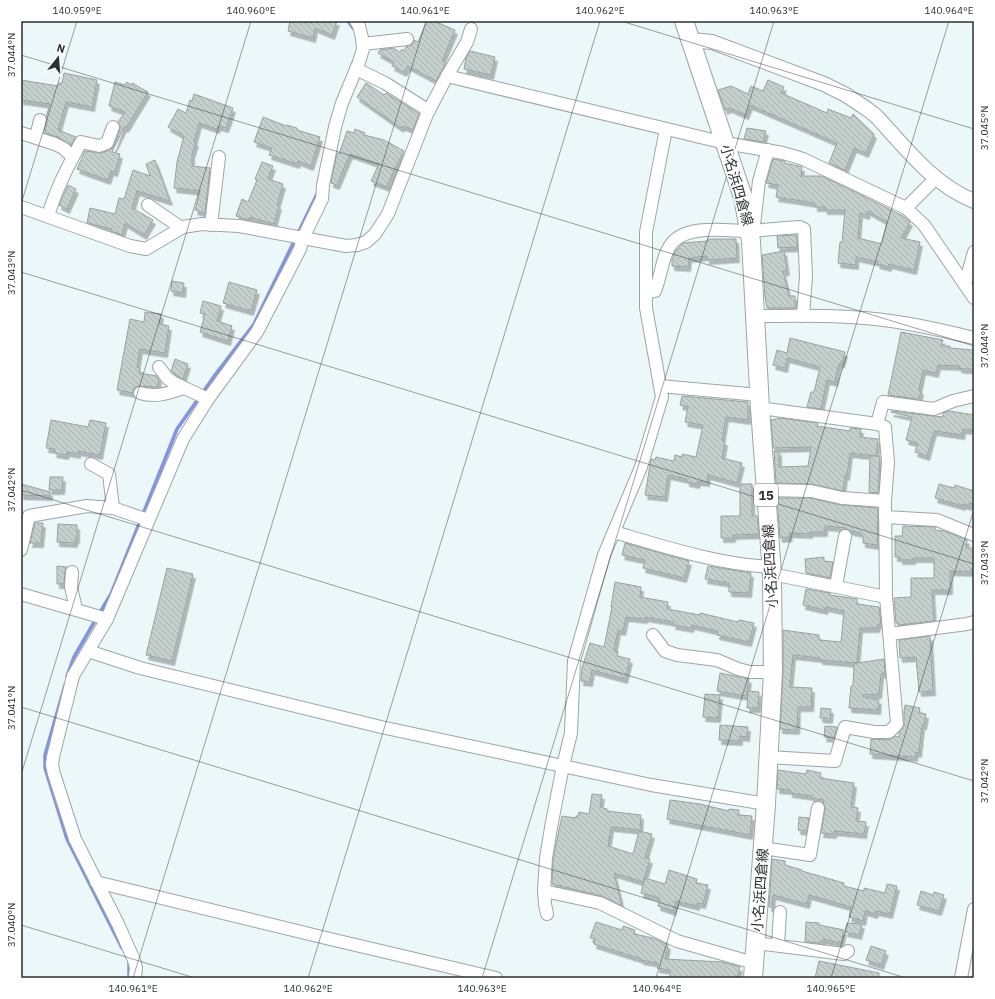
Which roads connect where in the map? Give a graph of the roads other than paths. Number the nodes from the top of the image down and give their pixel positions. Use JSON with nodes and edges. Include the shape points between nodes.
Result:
{"nodes":[{"id":1,"x":357,"y":21,"type":"edge"},
{"id":2,"x":684,"y":21,"type":"edge"},
{"id":3,"x":471,"y":29,"type":"dead end"},
{"id":4,"x":406,"y":39,"type":"dead end"},
{"id":5,"x":690,"y":40,"type":"junction"},
{"id":6,"x":362,"y":44,"type":"junction"},
{"id":7,"x":356,"y":69,"type":"junction"},
{"id":8,"x":447,"y":76,"type":"junction"},
{"id":9,"x":428,"y":111,"type":"junction"},
{"id":10,"x":40,"y":120,"type":"dead end"},
{"id":11,"x":113,"y":127,"type":"dead end"},
{"id":12,"x":666,"y":129,"type":"junction"},
{"id":13,"x":21,"y":133,"type":"edge"},
{"id":14,"x":36,"y":137,"type":"junction"},
{"id":15,"x":725,"y":142,"type":"junction"},
{"id":16,"x":768,"y":150,"type":"junction"},
{"id":17,"x":219,"y":157,"type":"dead end"},
{"id":18,"x":73,"y":158,"type":"junction"},
{"id":19,"x":936,"y":178,"type":"junction"},
{"id":20,"x":974,"y":201,"type":"edge"},
{"id":21,"x":148,"y":205,"type":"dead end"},
{"id":22,"x":21,"y":207,"type":"edge"},
{"id":23,"x":906,"y":208,"type":"junction"},
{"id":24,"x":48,"y":216,"type":"junction"},
{"id":25,"x":211,"y":225,"type":"junction"},
{"id":26,"x":178,"y":229,"type":"junction"},
{"id":27,"x":751,"y":230,"type":"junction"},
{"id":28,"x":299,"y":237,"type":"junction"},
{"id":29,"x":974,"y":252,"type":"edge"},
{"id":30,"x":965,"y":284,"type":"junction"},
{"id":31,"x":646,"y":292,"type":"junction"},
{"id":32,"x":974,"y":298,"type":"edge"},
{"id":33,"x":755,"y":316,"type":"junction"},
{"id":34,"x":803,"y":316,"type":"junction"},
{"id":35,"x":974,"y":338,"type":"edge"},
{"id":36,"x":159,"y":367,"type":"dead end"},
{"id":37,"x":660,"y":386,"type":"junction"},
{"id":38,"x":184,"y":388,"type":"junction"},
{"id":39,"x":140,"y":394,"type":"dead end"},
{"id":40,"x":203,"y":396,"type":"junction"},
{"id":41,"x":974,"y":396,"type":"edge"},
{"id":42,"x":760,"y":402,"type":"junction"},
{"id":43,"x":877,"y":424,"type":"junction"},
{"id":44,"x":91,"y":464,"type":"dead end"},
{"id":45,"x":766,"y":490,"type":"junction"},
{"id":46,"x":885,"y":501,"type":"junction"},
{"id":47,"x":113,"y":508,"type":"junction"},
{"id":48,"x":885,"y":517,"type":"junction"},
{"id":49,"x":144,"y":518,"type":"junction"},
{"id":50,"x":614,"y":532,"type":"junction"},
{"id":51,"x":974,"y":535,"type":"edge"},
{"id":52,"x":845,"y":536,"type":"dead end"},
{"id":53,"x":21,"y":550,"type":"edge"},
{"id":54,"x":771,"y":570,"type":"junction"},
{"id":55,"x":72,"y":572,"type":"dead end"},
{"id":56,"x":836,"y":586,"type":"junction"},
{"id":57,"x":21,"y":594,"type":"edge"},
{"id":58,"x":886,"y":597,"type":"junction"},
{"id":59,"x":76,"y":609,"type":"junction"},
{"id":60,"x":101,"y":617,"type":"junction"},
{"id":61,"x":974,"y":622,"type":"edge"},
{"id":62,"x":890,"y":634,"type":"junction"},
{"id":63,"x":653,"y":635,"type":"dead end"},
{"id":64,"x":88,"y":651,"type":"junction"},
{"id":65,"x":772,"y":672,"type":"junction"},
{"id":66,"x":768,"y":757,"type":"junction"},
{"id":67,"x":563,"y":766,"type":"junction"},
{"id":68,"x":766,"y":804,"type":"junction"},
{"id":69,"x":818,"y":808,"type":"dead end"},
{"id":70,"x":762,"y":848,"type":"junction"},
{"id":71,"x":96,"y":882,"type":"junction"},
{"id":72,"x":544,"y":891,"type":"junction"},
{"id":73,"x":974,"y":909,"type":"edge"},
{"id":74,"x":780,"y":912,"type":"dead end"},
{"id":75,"x":547,"y":914,"type":"dead end"},
{"id":76,"x":756,"y":943,"type":"junction"},
{"id":77,"x":778,"y":945,"type":"junction"},
{"id":78,"x":848,"y":951,"type":"dead end"},
{"id":79,"x":754,"y":971,"type":"edge"},
{"id":80,"x":135,"y":978,"type":"edge"},
{"id":81,"x":496,"y":978,"type":"edge"},
{"id":82,"x":962,"y":978,"type":"edge"}],
"edges":[{"from":1,"to":6,"type":"street"},
{"from":2,"to":5,"type":"main road","name":"小名浜四倉線","number":"15"},
{"from":3,"to":8,"type":"street","via":[[467,42]]},
{"from":4,"to":6,"type":"street"},
{"from":5,"to":15,"type":"main road","name":"小名浜四倉線","number":"15"},
{"from":5,"to":19,"type":"street","via":[[712,42],[824,84],[846,95],[876,116]]},
{"from":6,"to":7,"type":"street"},
{"from":7,"to":9,"type":"street"},
{"from":7,"to":28,"type":"street","via":[[335,127],[322,199]]},
{"from":8,"to":9,"type":"street"},
{"from":8,"to":12,"type":"street"},
{"from":9,"to":28,"type":"street","via":[[388,214],[375,234],[366,242],[351,246]]},
{"from":10,"to":14,"type":"street"},
{"from":11,"to":18,"type":"street","via":[[107,143],[99,146],[81,142]]},
{"from":12,"to":15,"type":"street"},
{"from":12,"to":31,"type":"street","via":[[646,232]]},
{"from":13,"to":14,"type":"street"},
{"from":14,"to":18,"type":"street","via":[[63,148]]},
{"from":15,"to":16,"type":"street"},
{"from":15,"to":27,"type":"main road","name":"小名浜四倉線","number":"15"},
{"from":16,"to":23,"type":"street","via":[[803,159]]},
{"from":16,"to":27,"type":"street","via":[[759,181],[754,225]]},
{"from":17,"to":25,"type":"street"},
{"from":18,"to":24,"type":"street","via":[[55,193]]},
{"from":19,"to":20,"type":"street"},
{"from":19,"to":23,"type":"street"},
{"from":21,"to":26,"type":"street","via":[[177,225]]},
{"from":22,"to":24,"type":"street"},
{"from":23,"to":30,"type":"street","via":[[924,225]]},
{"from":24,"to":26,"type":"street","via":[[146,250]]},
{"from":25,"to":26,"type":"street"},
{"from":25,"to":28,"type":"street","via":[[239,226]]},
{"from":27,"to":31,"type":"street","via":[[705,230],[677,238],[667,252],[654,291]]},
{"from":27,"to":33,"type":"main road","name":"小名浜四倉線","number":"15"},
{"from":27,"to":34,"type":"street","via":[[800,227],[804,229],[806,276]]},
{"from":28,"to":40,"type":"street","via":[[300,249],[257,332]]},
{"from":29,"to":30,"type":"street"},
{"from":30,"to":32,"type":"street"},
{"from":31,"to":37,"type":"street","via":[[646,308]]},
{"from":33,"to":34,"type":"street"},
{"from":33,"to":42,"type":"main road","name":"小名浜四倉線","number":"15"},
{"from":34,"to":35,"type":"street","via":[[882,320]]},
{"from":36,"to":38,"type":"street","via":[[167,378]]},
{"from":37,"to":42,"type":"street"},
{"from":37,"to":50,"type":"street","via":[[662,397],[641,467]]},
{"from":38,"to":39,"type":"street","via":[[160,396]]},
{"from":38,"to":40,"type":"street"},
{"from":40,"to":49,"type":"street"},
{"from":41,"to":43,"type":"street","via":[[934,409],[883,402]]},
{"from":42,"to":43,"type":"street"},
{"from":42,"to":45,"type":"main road","name":"小名浜四倉線","number":"15"},
{"from":43,"to":46,"type":"street","via":[[885,427],[888,462]]},
{"from":44,"to":47,"type":"street","via":[[109,474]]},
{"from":45,"to":46,"type":"street","via":[[811,491],[842,498]]},
{"from":45,"to":54,"type":"main road","name":"小名浜四倉線","number":"15"},
{"from":46,"to":48,"type":"street"},
{"from":47,"to":49,"type":"street"},
{"from":47,"to":53,"type":"street","via":[[87,506],[29,516]]},
{"from":48,"to":51,"type":"street","via":[[937,520]]},
{"from":48,"to":58,"type":"street"},
{"from":49,"to":60,"type":"street"},
{"from":50,"to":54,"type":"street","via":[[676,551]]},
{"from":50,"to":67,"type":"street","via":[[604,555],[574,661],[571,733]]},
{"from":52,"to":56,"type":"street"},
{"from":54,"to":56,"type":"street"},
{"from":54,"to":65,"type":"main road","name":"小名浜四倉線","number":"15"},
{"from":55,"to":59,"type":"street","via":[[71,587]]},
{"from":56,"to":58,"type":"street"},
{"from":57,"to":59,"type":"street"},
{"from":58,"to":62,"type":"street"},
{"from":59,"to":60,"type":"street"},
{"from":60,"to":64,"type":"street"},
{"from":61,"to":62,"type":"street"},
{"from":62,"to":66,"type":"street","via":[[897,724],[889,732],[845,728],[835,761]]},
{"from":63,"to":65,"type":"street","via":[[665,651],[677,655],[716,660],[750,672]]},
{"from":64,"to":67,"type":"street","via":[[140,668],[366,723]]},
{"from":64,"to":71,"type":"street","via":[[73,676],[52,765],[75,838]]},
{"from":65,"to":66,"type":"main road","name":"小名浜四倉線","number":"15"},
{"from":66,"to":68,"type":"main road","name":"小名浜四倉線","number":"15"},
{"from":67,"to":68,"type":"street","via":[[652,785]]},
{"from":67,"to":72,"type":"street","via":[[546,858]]},
{"from":68,"to":70,"type":"main road","name":"小名浜四倉線","number":"15"},
{"from":69,"to":70,"type":"street","via":[[810,855]]},
{"from":70,"to":76,"type":"main road","name":"小名浜四倉線","number":"15"},
{"from":71,"to":80,"type":"street","via":[[134,960]]},
{"from":71,"to":81,"type":"street"},
{"from":72,"to":75,"type":"street"},
{"from":72,"to":79,"type":"street","via":[[600,903],[677,941]]},
{"from":73,"to":82,"type":"street"},
{"from":74,"to":77,"type":"street"},
{"from":76,"to":77,"type":"street"},
{"from":76,"to":79,"type":"main road","name":"小名浜四倉線","number":"15"},
{"from":77,"to":78,"type":"street","via":[[844,954]]}]}
